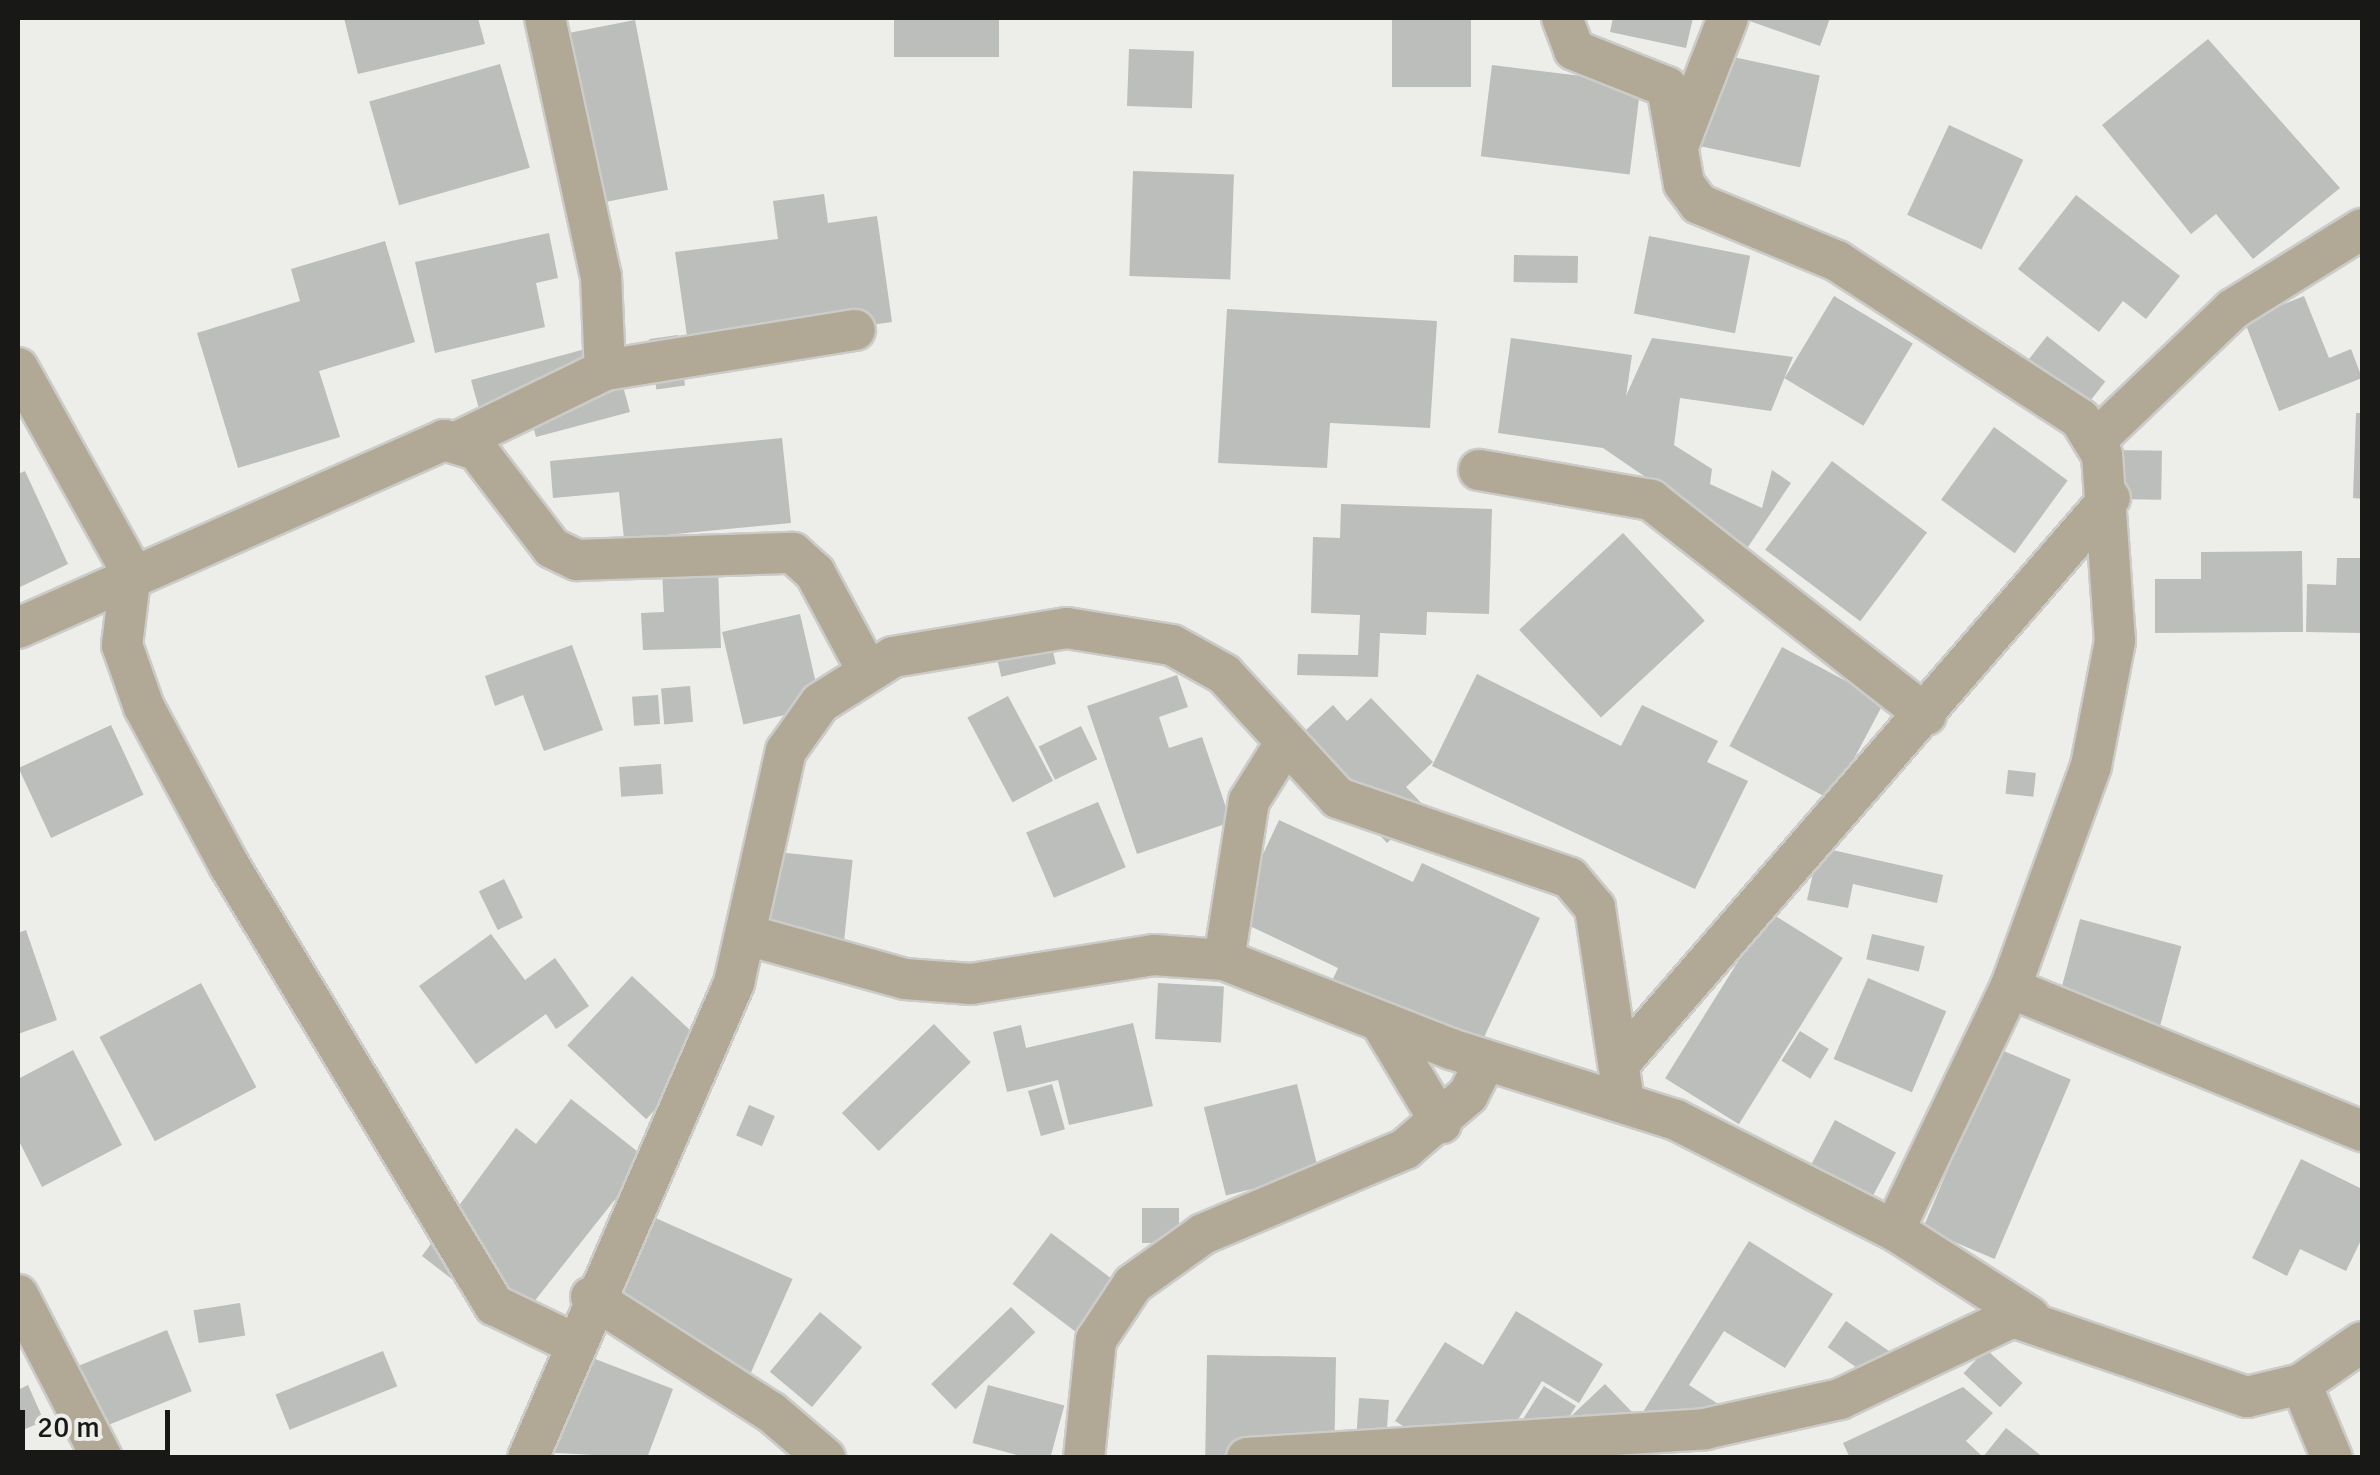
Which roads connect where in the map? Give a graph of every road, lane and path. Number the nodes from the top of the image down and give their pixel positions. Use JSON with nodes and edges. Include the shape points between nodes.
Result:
{"nodes":[{"id":1,"x":545,"y":18,"type":"edge"},
{"id":2,"x":1562,"y":18,"type":"edge"},
{"id":3,"x":1728,"y":18,"type":"edge"},
{"id":4,"x":1678,"y":144,"type":"junction"},
{"id":5,"x":2362,"y":228,"type":"edge"},
{"id":6,"x":855,"y":330,"type":"dead end"},
{"id":7,"x":18,"y":368,"type":"edge"},
{"id":8,"x":605,"y":370,"type":"junction"},
{"id":9,"x":2097,"y":439,"type":"junction"},
{"id":10,"x":459,"y":441,"type":"junction"},
{"id":11,"x":1479,"y":470,"type":"dead end"},
{"id":12,"x":2110,"y":498,"type":"junction"},
{"id":13,"x":131,"y":571,"type":"junction"},
{"id":14,"x":18,"y":628,"type":"edge"},
{"id":15,"x":867,"y":670,"type":"junction"},
{"id":16,"x":1926,"y":715,"type":"junction"},
{"id":17,"x":1284,"y":745,"type":"junction"},
{"id":18,"x":747,"y":935,"type":"junction"},
{"id":19,"x":1224,"y":960,"type":"junction"},
{"id":20,"x":2010,"y":988,"type":"junction"},
{"id":21,"x":1381,"y":1023,"type":"junction"},
{"id":22,"x":1485,"y":1061,"type":"junction"},
{"id":23,"x":1622,"y":1083,"type":"junction"},
{"id":24,"x":1441,"y":1123,"type":"junction"},
{"id":25,"x":2362,"y":1131,"type":"edge"},
{"id":26,"x":1894,"y":1230,"type":"junction"},
{"id":27,"x":18,"y":1295,"type":"edge"},
{"id":28,"x":591,"y":1297,"type":"junction"},
{"id":29,"x":2030,"y":1318,"type":"junction"},
{"id":30,"x":571,"y":1342,"type":"junction"},
{"id":31,"x":2362,"y":1342,"type":"edge"},
{"id":32,"x":2301,"y":1384,"type":"junction"},
{"id":33,"x":1320,"y":1452,"type":"edge"},
{"id":34,"x":102,"y":1458,"type":"edge"},
{"id":35,"x":528,"y":1458,"type":"edge"},
{"id":36,"x":825,"y":1458,"type":"edge"},
{"id":37,"x":1084,"y":1458,"type":"edge"},
{"id":38,"x":1248,"y":1458,"type":"edge"},
{"id":39,"x":2332,"y":1458,"type":"edge"}],
"edges":[{"from":1,"to":8,"type":"street","via":[[602,276]]},
{"from":2,"to":4,"type":"street","via":[[1574,50],[1667,87]]},
{"from":3,"to":4,"type":"street"},
{"from":4,"to":9,"type":"street","via":[[1684,184],[1699,204],[1838,262],[2067,410]]},
{"from":5,"to":9,"type":"street","via":[[2234,309]]},
{"from":6,"to":8,"type":"street"},
{"from":7,"to":13,"type":"street"},
{"from":8,"to":10,"type":"street"},
{"from":9,"to":12,"type":"street"},
{"from":10,"to":13,"type":"street","via":[[411,448]]},
{"from":10,"to":15,"type":"street","via":[[477,450],[552,548],[577,560],[793,553],[815,573]]},
{"from":11,"to":16,"type":"street","via":[[1598,485],[1663,507]]},
{"from":12,"to":16,"type":"street"},
{"from":12,"to":20,"type":"street","via":[[2115,641],[2091,766]]},
{"from":13,"to":14,"type":"street"},
{"from":13,"to":30,"type":"street","via":[[122,646],[144,707],[230,865],[494,1305]]},
{"from":15,"to":17,"type":"street","via":[[995,637],[1104,630],[1172,644],[1224,674]]},
{"from":15,"to":18,"type":"street","via":[[820,703],[786,752]]},
{"from":16,"to":23,"type":"street"},
{"from":17,"to":19,"type":"street","via":[[1249,801]]},
{"from":17,"to":23,"type":"street","via":[[1338,798],[1587,892]]},
{"from":18,"to":19,"type":"street","via":[[906,979],[971,984],[1154,955]]},
{"from":18,"to":28,"type":"street","via":[[662,1156]]},
{"from":19,"to":21,"type":"street"},
{"from":20,"to":25,"type":"street"},
{"from":20,"to":26,"type":"street"},
{"from":21,"to":22,"type":"street"},
{"from":21,"to":24,"type":"street"},
{"from":22,"to":23,"type":"street"},
{"from":22,"to":24,"type":"street"},
{"from":23,"to":26,"type":"street"},
{"from":24,"to":37,"type":"street","via":[[1352,1176],[1202,1234],[1133,1284],[1096,1340]]},
{"from":26,"to":29,"type":"street"},
{"from":27,"to":34,"type":"street"},
{"from":28,"to":30,"type":"street"},
{"from":28,"to":36,"type":"street","via":[[771,1412]]},
{"from":29,"to":32,"type":"street","via":[[2220,1391],[2247,1397]]},
{"from":29,"to":33,"type":"street","via":[[1982,1326],[1840,1399],[1705,1429]]},
{"from":30,"to":35,"type":"street"},
{"from":31,"to":32,"type":"street"},
{"from":32,"to":39,"type":"street"},
{"from":33,"to":38,"type":"street"}]}
